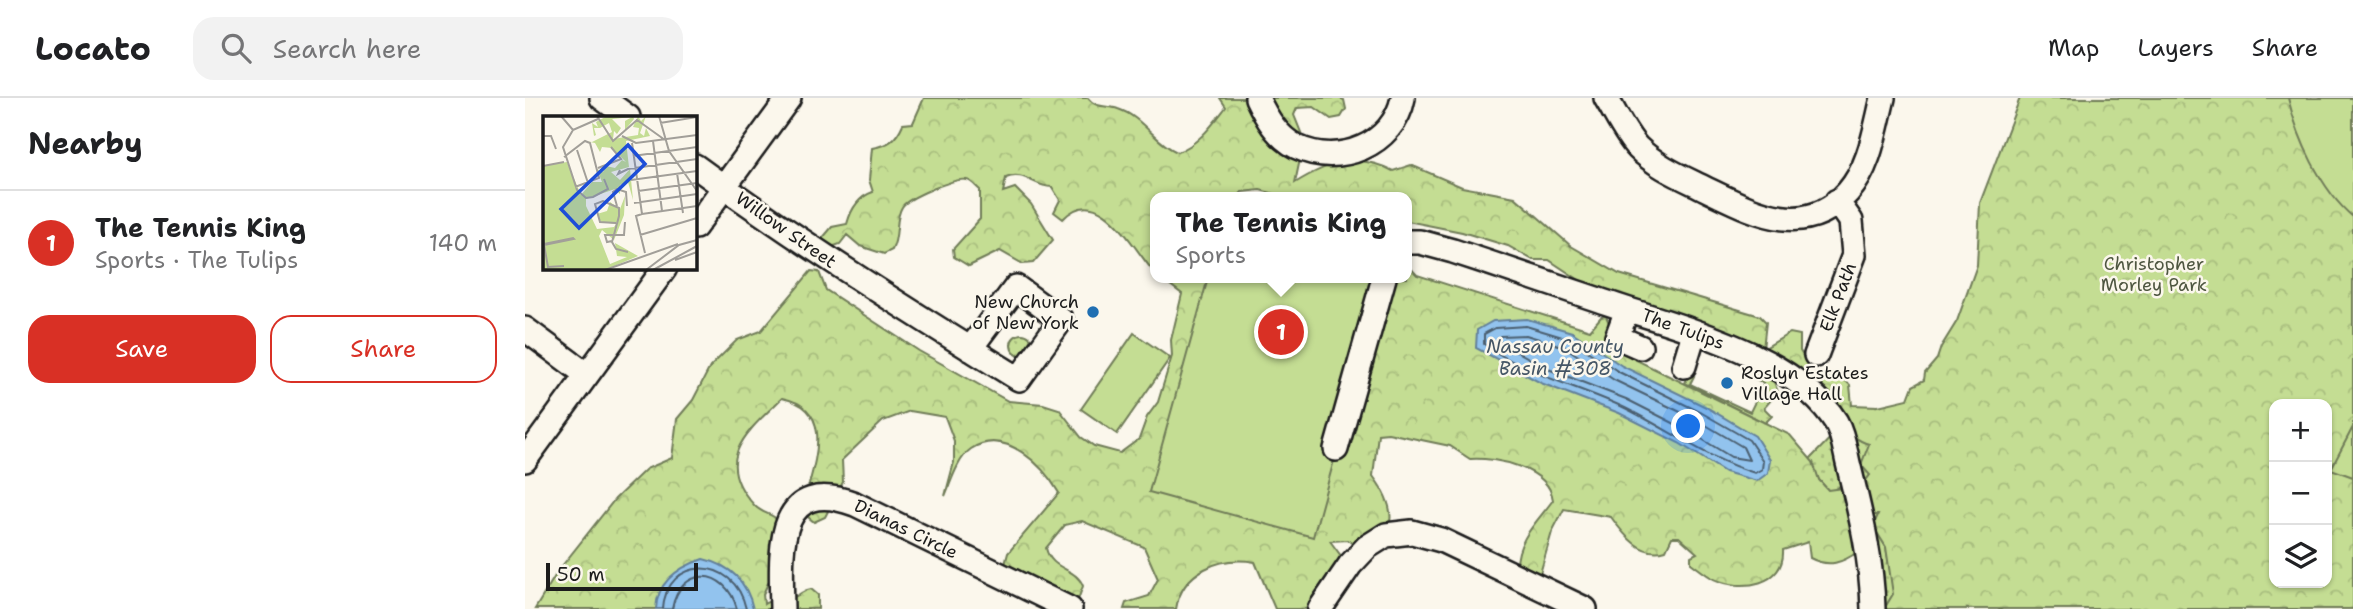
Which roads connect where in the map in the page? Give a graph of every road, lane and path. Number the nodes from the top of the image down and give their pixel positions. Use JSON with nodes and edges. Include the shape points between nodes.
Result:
{"nodes":[{"id":1,"x":602,"y":98,"type":"edge"},
{"id":2,"x":789,"y":98,"type":"edge"},
{"id":3,"x":1257,"y":98,"type":"edge"},
{"id":4,"x":1403,"y":98,"type":"edge"},
{"id":5,"x":1606,"y":98,"type":"edge"},
{"id":6,"x":1883,"y":98,"type":"edge"},
{"id":7,"x":627,"y":116,"type":"edge"},
{"id":8,"x":697,"y":167,"type":"edge"},
{"id":9,"x":724,"y":187,"type":"junction"},
{"id":10,"x":1837,"y":201,"type":"junction"},
{"id":11,"x":697,"y":224,"type":"edge"},
{"id":12,"x":1412,"y":243,"type":"edge"},
{"id":13,"x":664,"y":270,"type":"edge"},
{"id":14,"x":1383,"y":283,"type":"edge"},
{"id":15,"x":1627,"y":310,"type":"junction"},
{"id":16,"x":525,"y":329,"type":"edge"},
{"id":17,"x":1694,"y":333,"type":"junction"},
{"id":18,"x":1640,"y":347,"type":"dead end"},
{"id":19,"x":970,"y":349,"type":"dead end"},
{"id":20,"x":1816,"y":355,"type":"dead end"},
{"id":21,"x":1684,"y":366,"type":"dead end"},
{"id":22,"x":587,"y":375,"type":"junction"},
{"id":23,"x":1336,"y":449,"type":"dead end"},
{"id":24,"x":525,"y":460,"type":"edge"},
{"id":25,"x":782,"y":609,"type":"edge"},
{"id":26,"x":1070,"y":609,"type":"edge"},
{"id":27,"x":1320,"y":609,"type":"edge"},
{"id":28,"x":1585,"y":609,"type":"edge"},
{"id":29,"x":1873,"y":609,"type":"edge"}],
"edges":[{"from":1,"to":7,"type":"street"},
{"from":2,"to":9,"type":"street"},
{"from":3,"to":4,"type":"street","via":[[1278,133],[1297,147],[1327,155],[1345,154],[1380,138],[1392,125]]},
{"from":5,"to":10,"type":"street","via":[[1636,146],[1661,167],[1762,215],[1790,219]]},
{"from":6,"to":10,"type":"street","via":[[1865,165]]},
{"from":8,"to":9,"type":"street","name":"Willow Street"},
{"from":9,"to":11,"type":"street"},
{"from":9,"to":19,"type":"street","name":"Willow Street","via":[[842,269]]},
{"from":10,"to":20,"type":"street","name":"Elk Path","via":[[1851,221],[1854,255]]},
{"from":12,"to":15,"type":"street","name":"The Tulips","via":[[1453,251]]},
{"from":13,"to":22,"type":"street"},
{"from":14,"to":23,"type":"street"},
{"from":15,"to":17,"type":"street","name":"The Tulips"},
{"from":15,"to":18,"type":"street","via":[[1617,337]]},
{"from":16,"to":22,"type":"street"},
{"from":17,"to":21,"type":"street"},
{"from":17,"to":29,"type":"street","name":"The Tulips","via":[[1784,373],[1812,394],[1835,420],[1864,529]]},
{"from":22,"to":24,"type":"street"},
{"from":25,"to":26,"type":"street","name":"Dianas Circle","via":[[782,549],[787,525],[806,500],[827,496],[855,503]]},
{"from":27,"to":28,"type":"street","via":[[1358,555],[1386,535],[1403,532],[1441,540]]}]}
